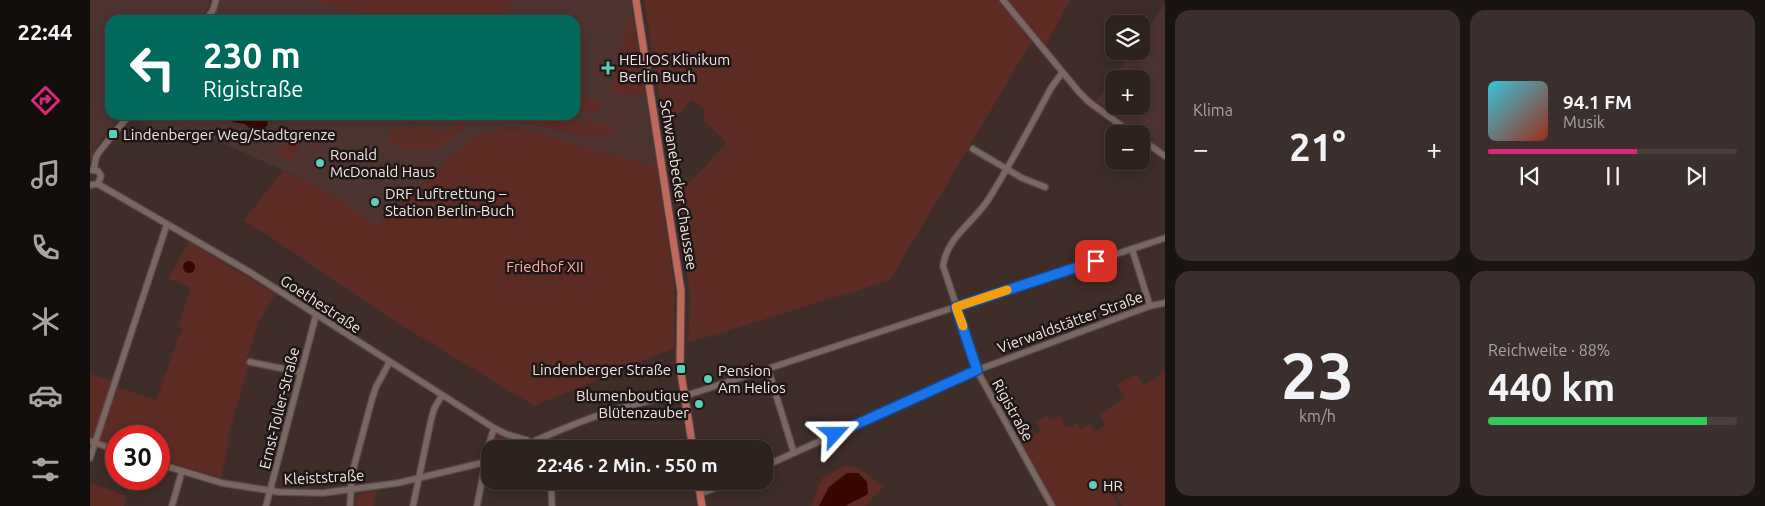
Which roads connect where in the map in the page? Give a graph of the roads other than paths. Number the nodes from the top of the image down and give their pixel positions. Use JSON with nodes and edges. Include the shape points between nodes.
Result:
{"nodes":[{"id":1,"x":216,"y":0,"type":"edge"},
{"id":2,"x":636,"y":0,"type":"edge"},
{"id":3,"x":1003,"y":0,"type":"edge"},
{"id":4,"x":210,"y":15,"type":"edge"},
{"id":5,"x":1062,"y":73,"type":"junction"},
{"id":6,"x":125,"y":120,"type":"edge"},
{"id":7,"x":1121,"y":125,"type":"edge"},
{"id":8,"x":1150,"y":145,"type":"edge"},
{"id":9,"x":973,"y":149,"type":"dead end"},
{"id":10,"x":1165,"y":156,"type":"edge"},
{"id":11,"x":1006,"y":168,"type":"junction"},
{"id":12,"x":92,"y":170,"type":"edge"},
{"id":13,"x":98,"y":184,"type":"junction"},
{"id":14,"x":90,"y":185,"type":"edge"},
{"id":15,"x":1045,"y":187,"type":"dead end"},
{"id":16,"x":167,"y":224,"type":"junction"},
{"id":17,"x":1165,"y":238,"type":"edge"},
{"id":18,"x":1132,"y":249,"type":"junction"},
{"id":19,"x":1165,"y":303,"type":"edge"},
{"id":20,"x":1150,"y":306,"type":"junction"},
{"id":21,"x":956,"y":307,"type":"junction"},
{"id":22,"x":316,"y":316,"type":"junction"},
{"id":23,"x":250,"y":362,"type":"dead end"},
{"id":24,"x":389,"y":363,"type":"junction"},
{"id":25,"x":768,"y":369,"type":"junction"},
{"id":26,"x":977,"y":370,"type":"junction"},
{"id":27,"x":300,"y":372,"type":"junction"},
{"id":28,"x":442,"y":395,"type":"junction"},
{"id":29,"x":684,"y":395,"type":"junction"},
{"id":30,"x":494,"y":428,"type":"junction"},
{"id":31,"x":539,"y":439,"type":"edge"},
{"id":32,"x":490,"y":440,"type":"edge"},
{"id":33,"x":527,"y":440,"type":"edge"},
{"id":34,"x":692,"y":440,"type":"edge"},
{"id":35,"x":92,"y":442,"type":"edge"},
{"id":36,"x":105,"y":446,"type":"edge"},
{"id":37,"x":794,"y":453,"type":"junction"},
{"id":38,"x":90,"y":458,"type":"edge"},
{"id":39,"x":773,"y":462,"type":"edge"},
{"id":40,"x":481,"y":464,"type":"edge"},
{"id":41,"x":170,"y":467,"type":"edge"},
{"id":42,"x":182,"y":471,"type":"junction"},
{"id":43,"x":419,"y":479,"type":"junction"},
{"id":44,"x":352,"y":490,"type":"junction"},
{"id":45,"x":481,"y":490,"type":"edge"},
{"id":46,"x":551,"y":490,"type":"edge"},
{"id":47,"x":699,"y":490,"type":"edge"},
{"id":48,"x":710,"y":490,"type":"edge"},
{"id":49,"x":270,"y":491,"type":"junction"},
{"id":50,"x":700,"y":494,"type":"junction"},
{"id":51,"x":172,"y":506,"type":"edge"},
{"id":52,"x":266,"y":506,"type":"edge"},
{"id":53,"x":350,"y":506,"type":"edge"},
{"id":54,"x":413,"y":506,"type":"edge"},
{"id":55,"x":477,"y":506,"type":"edge"},
{"id":56,"x":552,"y":506,"type":"edge"},
{"id":57,"x":702,"y":506,"type":"edge"},
{"id":58,"x":1052,"y":506,"type":"edge"}],
"edges":[{"from":1,"to":4,"type":"street"},
{"from":2,"to":29,"type":"main road","name":"Schwanebecker Chaussee","via":[[681,291],[680,345]]},
{"from":3,"to":5,"type":"street"},
{"from":5,"to":7,"type":"street","via":[[1089,102]]},
{"from":5,"to":11,"type":"street"},
{"from":6,"to":12,"type":"street","via":[[96,157]]},
{"from":8,"to":10,"type":"street"},
{"from":9,"to":11,"type":"street"},
{"from":11,"to":15,"type":"street"},
{"from":11,"to":21,"type":"street","name":"Rigistraße","via":[[983,208],[951,242],[945,257],[943,266]]},
{"from":12,"to":13,"type":"street","via":[[101,176]]},
{"from":13,"to":14,"type":"street"},
{"from":13,"to":16,"type":"street","name":"Goethestraße"},
{"from":16,"to":22,"type":"street","name":"Goethestraße","via":[[248,271]]},
{"from":16,"to":35,"type":"street","via":[[117,379]]},
{"from":17,"to":18,"type":"street"},
{"from":18,"to":20,"type":"street"},
{"from":18,"to":21,"type":"street"},
{"from":19,"to":20,"type":"street","name":"Vierwaldstätter Straße"},
{"from":20,"to":26,"type":"street","name":"Vierwaldstätter Straße"},
{"from":21,"to":25,"type":"street"},
{"from":21,"to":26,"type":"street","name":"Rigistraße"},
{"from":22,"to":24,"type":"street","name":"Goethestraße"},
{"from":22,"to":27,"type":"street","name":"Ernst-Toller-Straße"},
{"from":23,"to":27,"type":"street"},
{"from":24,"to":28,"type":"street","name":"Goethestraße"},
{"from":24,"to":44,"type":"street","via":[[372,399],[352,474]]},
{"from":25,"to":29,"type":"street"},
{"from":25,"to":37,"type":"street"},
{"from":26,"to":37,"type":"street","name":"Vierwaldstätter Straße"},
{"from":26,"to":58,"type":"street","name":"Rigistraße"},
{"from":27,"to":49,"type":"street","name":"Ernst-Toller-Straße"},
{"from":28,"to":30,"type":"street","name":"Goethestraße"},
{"from":28,"to":43,"type":"street","via":[[434,409]]},
{"from":29,"to":31,"type":"street","via":[[618,409]]},
{"from":29,"to":34,"type":"main road","name":"Schwanebecker Chaussee"},
{"from":30,"to":32,"type":"street"},
{"from":30,"to":33,"type":"street","name":"Goethestraße"},
{"from":35,"to":36,"type":"street"},
{"from":35,"to":38,"type":"street"},
{"from":37,"to":39,"type":"street","name":"Vierwaldstätter Straße"},
{"from":40,"to":43,"type":"street","name":"Kleiststraße"},
{"from":41,"to":42,"type":"street","name":"Kleiststraße"},
{"from":42,"to":49,"type":"street","name":"Kleiststraße","via":[[222,483]]},
{"from":42,"to":51,"type":"street"},
{"from":43,"to":44,"type":"street","name":"Kleiststraße"},
{"from":43,"to":54,"type":"street"},
{"from":44,"to":49,"type":"street","name":"Kleiststraße","via":[[323,493]]},
{"from":44,"to":53,"type":"street"},
{"from":45,"to":55,"type":"street"},
{"from":46,"to":56,"type":"street"},
{"from":47,"to":50,"type":"main road"},
{"from":48,"to":50,"type":"street"},
{"from":49,"to":52,"type":"street","name":"Ernst-Toller-Straße"},
{"from":50,"to":57,"type":"main road"}]}
